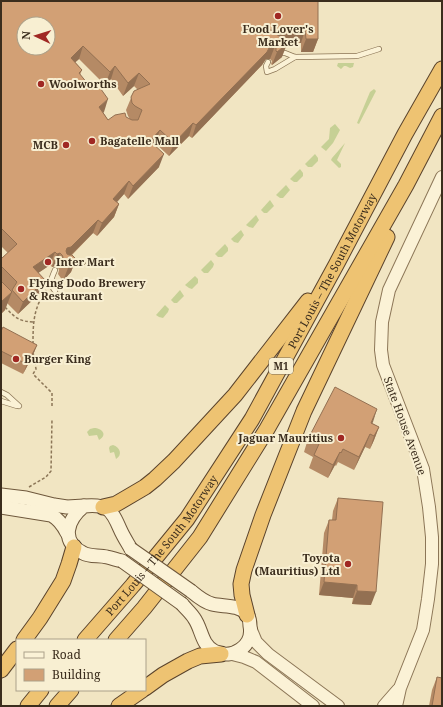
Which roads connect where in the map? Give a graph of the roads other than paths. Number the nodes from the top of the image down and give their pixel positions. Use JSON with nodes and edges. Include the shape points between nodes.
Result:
{"nodes":[{"id":1,"x":379,"y":49,"type":"dead end"},
{"id":2,"x":280,"y":53,"type":"edge"},
{"id":3,"x":295,"y":57,"type":"junction"},
{"id":4,"x":268,"y":62,"type":"dead end"},
{"id":5,"x":442,"y":69,"type":"edge"},
{"id":6,"x":442,"y":116,"type":"edge"},
{"id":7,"x":442,"y":178,"type":"edge"},
{"id":8,"x":406,"y":185,"type":"junction"},
{"id":9,"x":83,"y":262,"type":"dead end"},
{"id":10,"x":65,"y":264,"type":"edge"},
{"id":11,"x":336,"y":265,"type":"junction"},
{"id":12,"x":55,"y":270,"type":"dead end"},
{"id":13,"x":55,"y":291,"type":"dead end"},
{"id":14,"x":1,"y":392,"type":"edge"},
{"id":15,"x":1,"y":401,"type":"edge"},
{"id":16,"x":1,"y":494,"type":"edge"},
{"id":17,"x":84,"y":506,"type":"junction"},
{"id":18,"x":1,"y":507,"type":"edge"},
{"id":19,"x":103,"y":507,"type":"junction"},
{"id":20,"x":67,"y":533,"type":"junction"},
{"id":21,"x":74,"y":547,"type":"junction"},
{"id":22,"x":248,"y":615,"type":"junction"},
{"id":23,"x":252,"y":630,"type":"junction"},
{"id":24,"x":25,"y":639,"type":"edge"},
{"id":25,"x":86,"y":639,"type":"edge"},
{"id":26,"x":117,"y":639,"type":"edge"},
{"id":27,"x":16,"y":650,"type":"edge"},
{"id":28,"x":226,"y":654,"type":"junction"},
{"id":29,"x":1,"y":670,"type":"edge"},
{"id":30,"x":146,"y":687,"type":"edge"},
{"id":31,"x":400,"y":688,"type":"junction"},
{"id":32,"x":40,"y":691,"type":"edge"},
{"id":33,"x":71,"y":691,"type":"edge"},
{"id":34,"x":141,"y":691,"type":"edge"},
{"id":35,"x":28,"y":706,"type":"edge"},
{"id":36,"x":57,"y":706,"type":"edge"},
{"id":37,"x":119,"y":706,"type":"edge"},
{"id":38,"x":314,"y":706,"type":"edge"},
{"id":39,"x":338,"y":706,"type":"edge"},
{"id":40,"x":384,"y":706,"type":"edge"},
{"id":41,"x":396,"y":706,"type":"edge"}],
"edges":[{"from":1,"to":3,"type":"lane","via":[[357,56]]},
{"from":2,"to":3,"type":"lane"},
{"from":3,"to":4,"type":"lane","via":[[267,72]]},
{"from":5,"to":11,"type":"highway","name":"Port Louis – The South Motorway","number":"M1"},
{"from":6,"to":8,"type":"highway","name":"Port Louis – The South Motorway","number":"M1"},
{"from":7,"to":31,"type":"street","name":"State House Avenue","via":[[389,290],[380,350],[382,365],[422,469],[432,537],[432,564],[423,630]]},
{"from":8,"to":22,"type":"highway","via":[[394,222],[304,411],[263,515],[241,584]]},
{"from":8,"to":26,"type":"highway","name":"Port Louis – The South Motorway","number":"M1","via":[[268,429],[200,537]]},
{"from":9,"to":10,"type":"lane"},
{"from":11,"to":19,"type":"highway","via":[[235,395],[174,461],[145,487],[116,504]]},
{"from":11,"to":25,"type":"highway","name":"Port Louis – The South Motorway","number":"M1","via":[[252,419],[186,519]]},
{"from":12,"to":13,"type":"lane","via":[[51,279]]},
{"from":14,"to":15,"type":"lane","via":[[19,406]]},
{"from":16,"to":17,"type":"main road","via":[[67,507]]},
{"from":17,"to":19,"type":"main road"},
{"from":17,"to":20,"type":"main road","via":[[73,516]]},
{"from":18,"to":20,"type":"main road","via":[[51,515],[59,520]]},
{"from":19,"to":22,"type":"main road","bridge":true,"via":[[115,517],[131,549],[199,598],[211,604],[243,610]]},
{"from":20,"to":21,"type":"main road"},
{"from":21,"to":24,"type":"highway","via":[[63,581]]},
{"from":21,"to":28,"type":"main road","bridge":true,"via":[[84,554],[122,561],[182,604],[194,617],[209,647]]},
{"from":22,"to":23,"type":"main road"},
{"from":23,"to":28,"type":"main road","via":[[244,648]]},
{"from":23,"to":39,"type":"street","via":[[256,642],[268,654]]},
{"from":27,"to":29,"type":"highway"},
{"from":28,"to":30,"type":"highway","via":[[200,656],[188,661]]},
{"from":28,"to":38,"type":"street","via":[[256,662]]},
{"from":31,"to":40,"type":"street"},
{"from":31,"to":41,"type":"street","name":"State House Avenue"},
{"from":32,"to":35,"type":"highway"},
{"from":33,"to":36,"type":"highway"},
{"from":34,"to":37,"type":"highway"}]}
